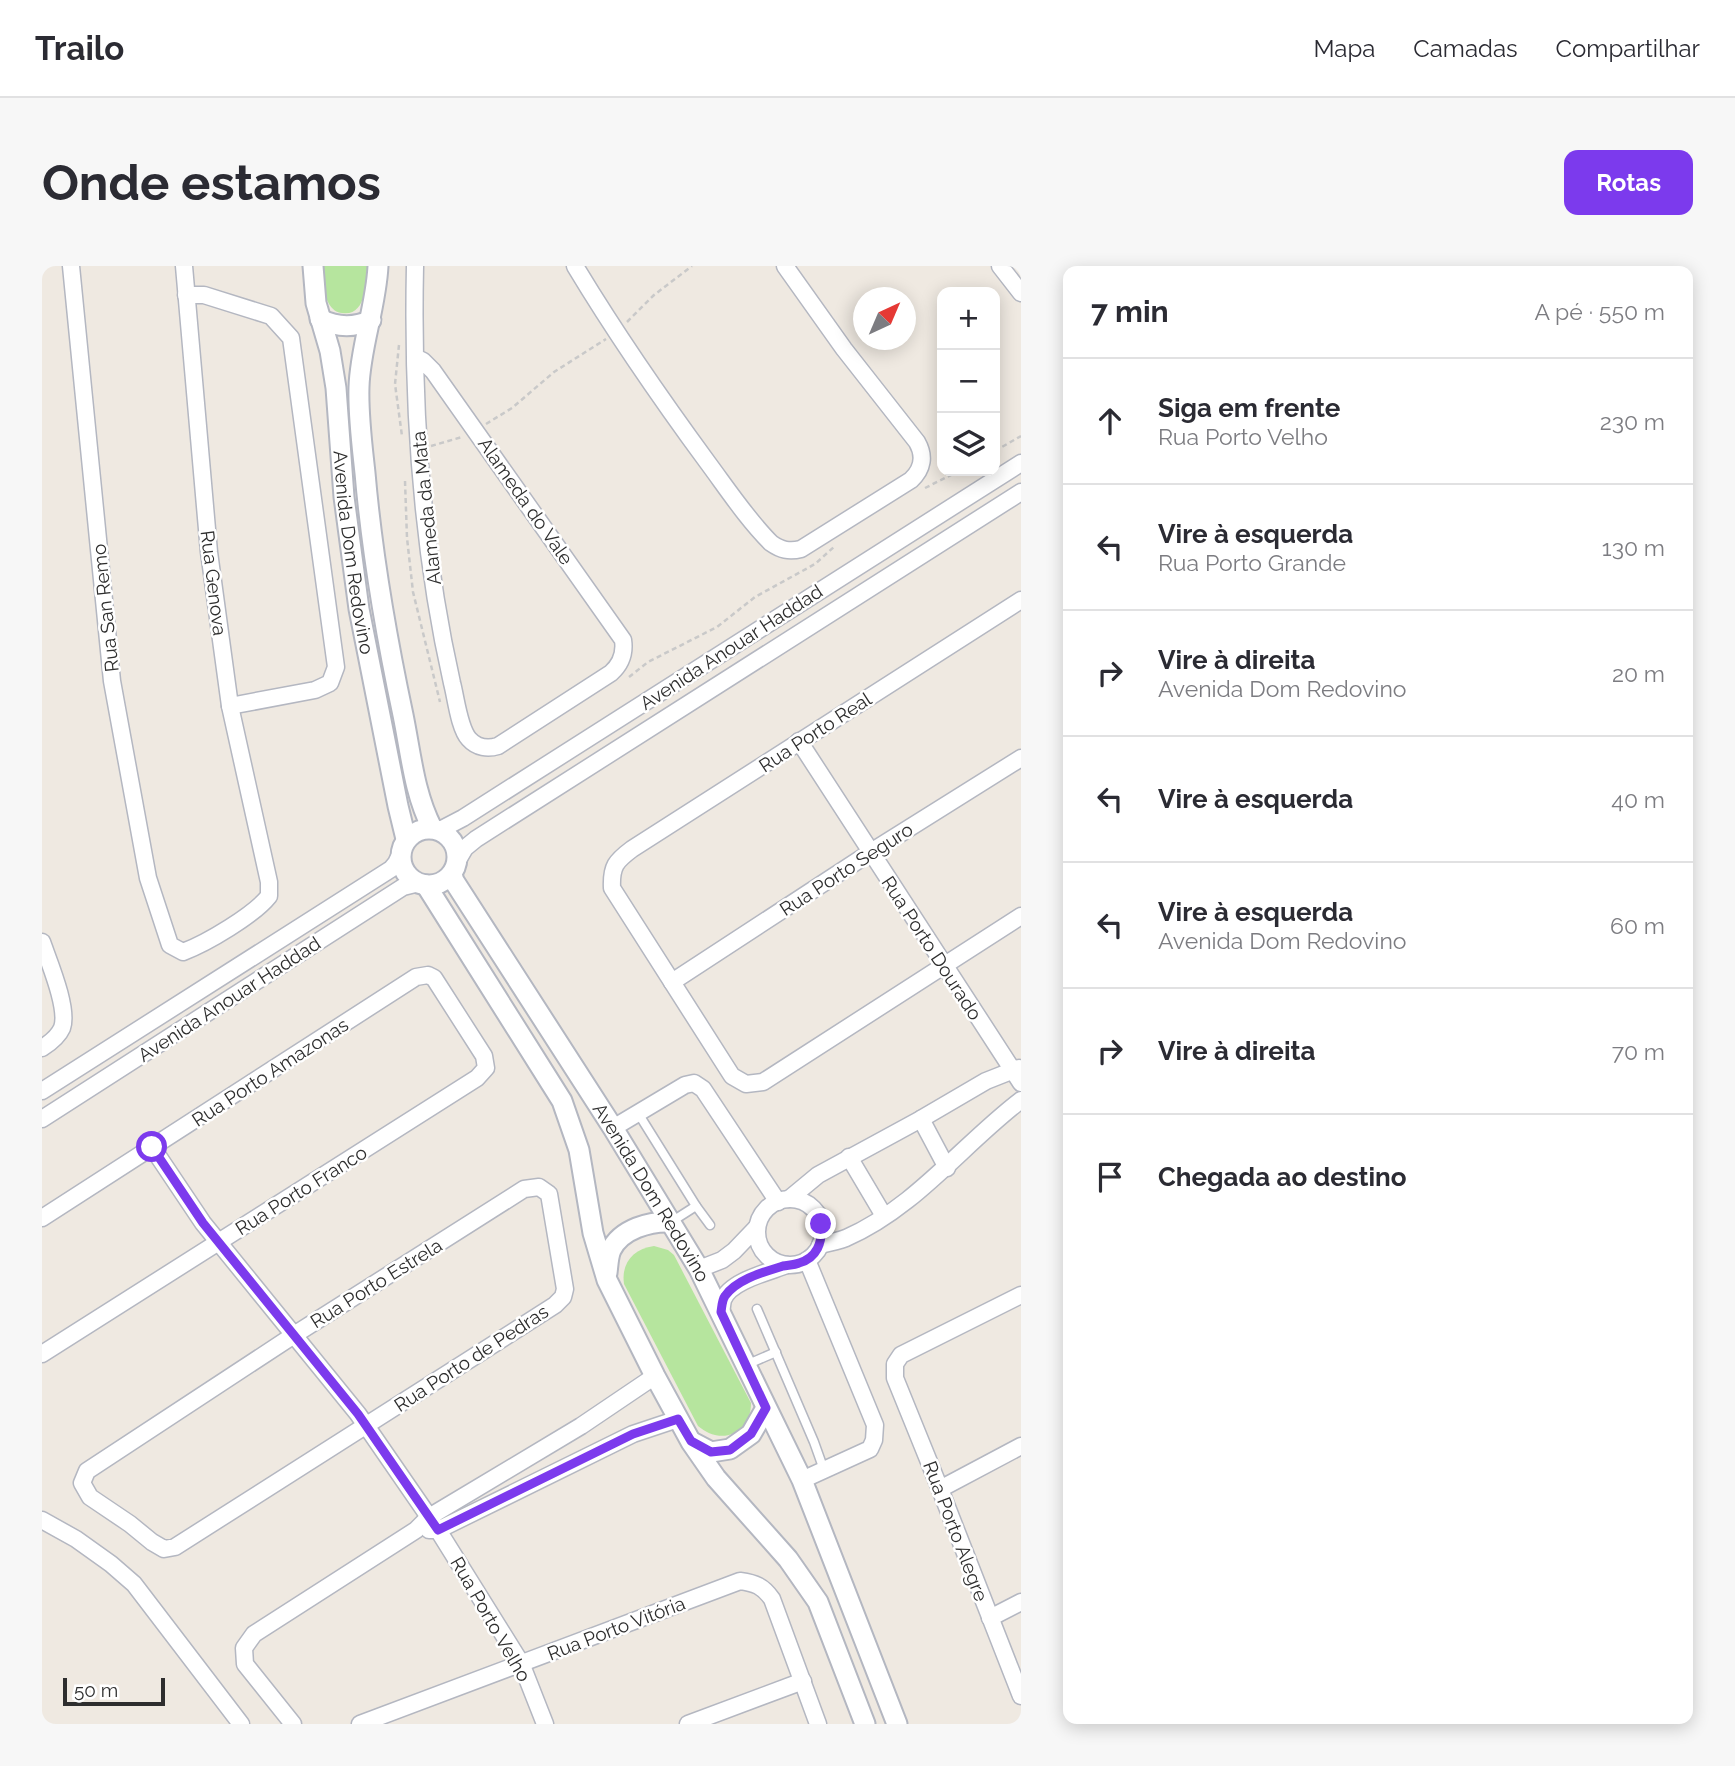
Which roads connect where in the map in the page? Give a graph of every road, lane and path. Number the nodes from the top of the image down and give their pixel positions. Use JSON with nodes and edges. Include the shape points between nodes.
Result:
{"nodes":[{"id":1,"x":71,"y":266,"type":"edge"},
{"id":2,"x":184,"y":266,"type":"edge"},
{"id":3,"x":313,"y":266,"type":"edge"},
{"id":4,"x":378,"y":266,"type":"edge"},
{"id":5,"x":415,"y":266,"type":"edge"},
{"id":6,"x":575,"y":266,"type":"edge"},
{"id":7,"x":692,"y":266,"type":"edge"},
{"id":8,"x":785,"y":266,"type":"edge"},
{"id":9,"x":1000,"y":266,"type":"edge"},
{"id":10,"x":1021,"y":293,"type":"edge"},
{"id":11,"x":186,"y":295,"type":"junction"},
{"id":12,"x":320,"y":320,"type":"junction"},
{"id":13,"x":371,"y":320,"type":"junction"},
{"id":14,"x":617,"y":333,"type":"junction"},
{"id":15,"x":415,"y":357,"type":"junction"},
{"id":16,"x":476,"y":431,"type":"junction"},
{"id":17,"x":1021,"y":436,"type":"edge"},
{"id":18,"x":1000,"y":448,"type":"edge"},
{"id":19,"x":418,"y":450,"type":"junction"},
{"id":20,"x":1021,"y":463,"type":"edge"},
{"id":21,"x":1021,"y":492,"type":"edge"},
{"id":22,"x":1021,"y":600,"type":"edge"},
{"id":23,"x":230,"y":706,"type":"junction"},
{"id":24,"x":799,"y":741,"type":"junction"},
{"id":25,"x":475,"y":744,"type":"joint"},
{"id":26,"x":1021,"y":758,"type":"edge"},
{"id":27,"x":436,"y":829,"type":"junction"},
{"id":28,"x":403,"y":846,"type":"junction"},
{"id":29,"x":871,"y":852,"type":"junction"},
{"id":30,"x":455,"y":867,"type":"junction"},
{"id":31,"x":422,"y":884,"type":"junction"},
{"id":32,"x":270,"y":896,"type":"joint"},
{"id":33,"x":1021,"y":916,"type":"edge"},
{"id":34,"x":42,"y":942,"type":"edge"},
{"id":35,"x":944,"y":966,"type":"junction"},
{"id":36,"x":428,"y":975,"type":"joint"},
{"id":37,"x":672,"y":982,"type":"junction"},
{"id":38,"x":42,"y":1048,"type":"edge"},
{"id":39,"x":1018,"y":1073,"type":"edge"},
{"id":40,"x":42,"y":1091,"type":"edge"},
{"id":41,"x":1021,"y":1100,"type":"edge"},
{"id":42,"x":638,"y":1113,"type":"junction"},
{"id":43,"x":42,"y":1119,"type":"edge"},
{"id":44,"x":920,"y":1119,"type":"junction"},
{"id":45,"x":613,"y":1128,"type":"junction"},
{"id":46,"x":152,"y":1147,"type":"junction"},
{"id":47,"x":849,"y":1157,"type":"junction"},
{"id":48,"x":947,"y":1168,"type":"junction"},
{"id":49,"x":539,"y":1187,"type":"joint"},
{"id":50,"x":783,"y":1201,"type":"junction"},
{"id":51,"x":696,"y":1206,"type":"junction"},
{"id":52,"x":884,"y":1216,"type":"junction"},
{"id":53,"x":42,"y":1218,"type":"edge"},
{"id":54,"x":671,"y":1222,"type":"junction"},
{"id":55,"x":710,"y":1225,"type":"dead end"},
{"id":56,"x":757,"y":1227,"type":"junction"},
{"id":57,"x":218,"y":1242,"type":"junction"},
{"id":58,"x":820,"y":1245,"type":"junction"},
{"id":59,"x":807,"y":1260,"type":"junction"},
{"id":60,"x":787,"y":1265,"type":"junction"},
{"id":61,"x":699,"y":1269,"type":"junction"},
{"id":62,"x":607,"y":1280,"type":"junction"},
{"id":63,"x":1021,"y":1295,"type":"edge"},
{"id":64,"x":757,"y":1309,"type":"dead end"},
{"id":65,"x":721,"y":1312,"type":"junction"},
{"id":66,"x":294,"y":1335,"type":"junction"},
{"id":67,"x":776,"y":1352,"type":"junction"},
{"id":68,"x":42,"y":1354,"type":"edge"},
{"id":69,"x":746,"y":1365,"type":"junction"},
{"id":70,"x":655,"y":1376,"type":"junction"},
{"id":71,"x":766,"y":1408,"type":"junction"},
{"id":72,"x":678,"y":1419,"type":"junction"},
{"id":73,"x":366,"y":1426,"type":"junction"},
{"id":74,"x":581,"y":1426,"type":"junction"},
{"id":75,"x":691,"y":1441,"type":"junction"},
{"id":76,"x":1021,"y":1446,"type":"edge"},
{"id":77,"x":589,"y":1456,"type":"junction"},
{"id":78,"x":824,"y":1470,"type":"junction"},
{"id":79,"x":802,"y":1480,"type":"junction"},
{"id":80,"x":940,"y":1489,"type":"junction"},
{"id":81,"x":42,"y":1520,"type":"edge"},
{"id":82,"x":433,"y":1523,"type":"junction"},
{"id":83,"x":164,"y":1549,"type":"joint"},
{"id":84,"x":1021,"y":1602,"type":"edge"},
{"id":85,"x":990,"y":1618,"type":"junction"},
{"id":86,"x":522,"y":1663,"type":"junction"},
{"id":87,"x":803,"y":1681,"type":"junction"},
{"id":88,"x":1021,"y":1696,"type":"edge"},
{"id":89,"x":241,"y":1724,"type":"edge"},
{"id":90,"x":293,"y":1724,"type":"edge"},
{"id":91,"x":360,"y":1724,"type":"edge"},
{"id":92,"x":545,"y":1724,"type":"edge"},
{"id":93,"x":688,"y":1724,"type":"edge"},
{"id":94,"x":818,"y":1724,"type":"edge"},
{"id":95,"x":865,"y":1724,"type":"edge"},
{"id":96,"x":897,"y":1724,"type":"edge"}],
"edges":[{"from":1,"to":32,"type":"street","name":"Rua San Remo","via":[[112,681],[148,878],[170,945],[183,952],[196,947],[261,907]]},
{"from":2,"to":11,"type":"street","name":"Rua Genova"},
{"from":3,"to":12,"type":"street","name":"Avenida Dom Redovino"},
{"from":4,"to":13,"type":"street","name":"Avenida Dom Redovino"},
{"from":5,"to":15,"type":"street","name":"Alameda da Mata"},
{"from":6,"to":14,"type":"street"},
{"from":7,"to":14,"type":"path","via":[[654,295]]},
{"from":8,"to":14,"type":"street","via":[[922,452],[916,476],[801,549],[784,550],[765,538]]},
{"from":9,"to":10,"type":"street"},
{"from":11,"to":23,"type":"street","name":"Rua Genova","via":[[209,552]]},
{"from":11,"to":23,"type":"street","via":[[204,295],[271,316],[291,338],[336,667],[330,682],[315,690]]},
{"from":12,"to":13,"type":"street","via":[[341,326]]},
{"from":12,"to":28,"type":"street","name":"Avenida Dom Redovino","via":[[337,388],[344,497],[359,609]]},
{"from":13,"to":27,"type":"street","name":"Avenida Dom Redovino","via":[[359,387],[373,549],[419,802]]},
{"from":14,"to":16,"type":"path","via":[[554,372]]},
{"from":15,"to":16,"type":"street","name":"Alameda do Vale","via":[[433,371]]},
{"from":15,"to":19,"type":"street","name":"Alameda da Mata"},
{"from":16,"to":19,"type":"path"},
{"from":16,"to":25,"type":"street","name":"Alameda do Vale","via":[[623,640],[623,654],[611,673],[498,746]]},
{"from":17,"to":18,"type":"path"},
{"from":19,"to":25,"type":"street","name":"Alameda da Mata","via":[[445,651],[460,719]]},
{"from":20,"to":27,"type":"street","name":"Avenida Anouar Haddad","via":[[463,818]]},
{"from":21,"to":30,"type":"street","name":"Avenida Anouar Haddad","via":[[476,839],[464,848]]},
{"from":22,"to":24,"type":"street","name":"Rua Porto Real"},
{"from":23,"to":32,"type":"street","name":"Rua Genova"},
{"from":24,"to":29,"type":"street","name":"Rua Porto Dourado"},
{"from":24,"to":37,"type":"street","name":"Rua Porto Real","via":[[632,849],[613,869],[612,888]]},
{"from":26,"to":29,"type":"street","name":"Rua Porto Seguro"},
{"from":27,"to":28,"type":"street","via":[[418,830]]},
{"from":27,"to":30,"type":"street","name":"Avenida Dom Redovino","via":[[452,839]]},
{"from":28,"to":31,"type":"street","name":"Avenida Dom Redovino","via":[[403,868]]},
{"from":28,"to":40,"type":"street","name":"Avenida Anouar Haddad","via":[[391,869]]},
{"from":29,"to":35,"type":"street","name":"Rua Porto Dourado"},
{"from":29,"to":37,"type":"street","name":"Rua Porto Seguro"},
{"from":30,"to":31,"type":"street","via":[[440,883]]},
{"from":30,"to":45,"type":"street","name":"Avenida Dom Redovino","via":[[454,881]]},
{"from":31,"to":43,"type":"street","name":"Avenida Anouar Haddad","via":[[403,887]]},
{"from":31,"to":62,"type":"street","name":"Avenida Dom Redovino","via":[[562,1101],[579,1150],[593,1233]]},
{"from":33,"to":35,"type":"street"},
{"from":34,"to":38,"type":"street","via":[[64,1009],[62,1028]]},
{"from":35,"to":37,"type":"street","via":[[763,1082],[746,1084],[732,1076]]},
{"from":35,"to":39,"type":"street","name":"Rua Porto Dourado"},
{"from":36,"to":46,"type":"street","name":"Rua Porto Amazonas","via":[[416,977]]},
{"from":36,"to":57,"type":"street","name":"Rua Porto Franco","via":[[435,978],[484,1056],[486,1068]]},
{"from":39,"to":44,"type":"street","via":[[986,1082]]},
{"from":41,"to":48,"type":"street"},
{"from":42,"to":45,"type":"street"},
{"from":42,"to":50,"type":"street","via":[[685,1085],[694,1083],[704,1089]]},
{"from":42,"to":51,"type":"lane"},
{"from":44,"to":47,"type":"street"},
{"from":44,"to":48,"type":"street"},
{"from":45,"to":54,"type":"street","name":"Avenida Dom Redovino"},
{"from":46,"to":53,"type":"street","name":"Rua Porto Amazonas"},
{"from":46,"to":57,"type":"street","name":"Rua Porto Velho"},
{"from":47,"to":50,"type":"street"},
{"from":47,"to":52,"type":"street"},
{"from":48,"to":52,"type":"street"},
{"from":49,"to":66,"type":"street","name":"Rua Porto Estrela","via":[[524,1189]]},
{"from":49,"to":73,"type":"street","name":"Rua Porto de Pedras","via":[[549,1194],[563,1271],[563,1297]]},
{"from":50,"to":56,"type":"street","via":[[768,1208]]},
{"from":50,"to":58,"type":"street","via":[[810,1206],[821,1224]]},
{"from":51,"to":54,"type":"lane"},
{"from":51,"to":55,"type":"lane"},
{"from":52,"to":58,"type":"street","via":[[845,1238]]},
{"from":54,"to":61,"type":"street","name":"Avenida Dom Redovino"},
{"from":54,"to":62,"type":"street","via":[[636,1228],[622,1238],[611,1249]]},
{"from":56,"to":60,"type":"street","via":[[761,1249]]},
{"from":56,"to":61,"type":"street","via":[[722,1260]]},
{"from":57,"to":66,"type":"street","name":"Rua Porto Velho"},
{"from":57,"to":68,"type":"street","name":"Rua Porto Franco"},
{"from":58,"to":59,"type":"street"},
{"from":59,"to":60,"type":"street"},
{"from":59,"to":78,"type":"street","via":[[875,1425],[870,1449]]},
{"from":60,"to":65,"type":"street","via":[[734,1287],[723,1298]]},
{"from":61,"to":65,"type":"street","name":"Avenida Dom Redovino"},
{"from":62,"to":70,"type":"street","name":"Avenida Dom Redovino"},
{"from":63,"to":80,"type":"street","name":"Rua Porto Alegre","via":[[901,1354],[895,1364],[895,1378]]},
{"from":64,"to":67,"type":"lane"},
{"from":65,"to":69,"type":"street","name":"Avenida Dom Redovino"},
{"from":66,"to":73,"type":"street","name":"Rua Porto Velho"},
{"from":66,"to":83,"type":"street","name":"Rua Porto Estrela","via":[[88,1471],[82,1483],[90,1497]]},
{"from":67,"to":69,"type":"lane"},
{"from":67,"to":78,"type":"lane"},
{"from":69,"to":71,"type":"street","name":"Avenida Dom Redovino"},
{"from":70,"to":72,"type":"street","name":"Avenida Dom Redovino"},
{"from":70,"to":74,"type":"street"},
{"from":71,"to":75,"type":"street","via":[[751,1434],[730,1450],[711,1452]]},
{"from":71,"to":79,"type":"street","name":"Avenida Dom Redovino"},
{"from":72,"to":75,"type":"street","name":"Avenida Dom Redovino"},
{"from":72,"to":77,"type":"street"},
{"from":73,"to":82,"type":"street","name":"Rua Porto Velho"},
{"from":73,"to":83,"type":"street","name":"Rua Porto de Pedras","via":[[175,1548]]},
{"from":74,"to":77,"type":"street"},
{"from":74,"to":82,"type":"street"},
{"from":75,"to":95,"type":"street","name":"Avenida Dom Redovino","via":[[818,1602]]},
{"from":76,"to":80,"type":"street"},
{"from":77,"to":82,"type":"street"},
{"from":78,"to":79,"type":"street"},
{"from":79,"to":96,"type":"street","name":"Avenida Dom Redovino"},
{"from":80,"to":85,"type":"street","name":"Rua Porto Alegre"},
{"from":81,"to":89,"type":"street","via":[[76,1539],[134,1584]]},
{"from":82,"to":86,"type":"street","name":"Rua Porto Velho"},
{"from":82,"to":90,"type":"street","via":[[254,1634],[244,1648],[245,1664]]},
{"from":84,"to":85,"type":"street"},
{"from":85,"to":88,"type":"street","name":"Rua Porto Alegre"},
{"from":86,"to":87,"type":"street","name":"Rua Porto Vitória","via":[[740,1581],[754,1583],[772,1599]]},
{"from":86,"to":91,"type":"street","name":"Rua Porto Vitória"},
{"from":86,"to":92,"type":"street","name":"Rua Porto Velho"},
{"from":87,"to":93,"type":"street"},
{"from":87,"to":94,"type":"street"}]}
